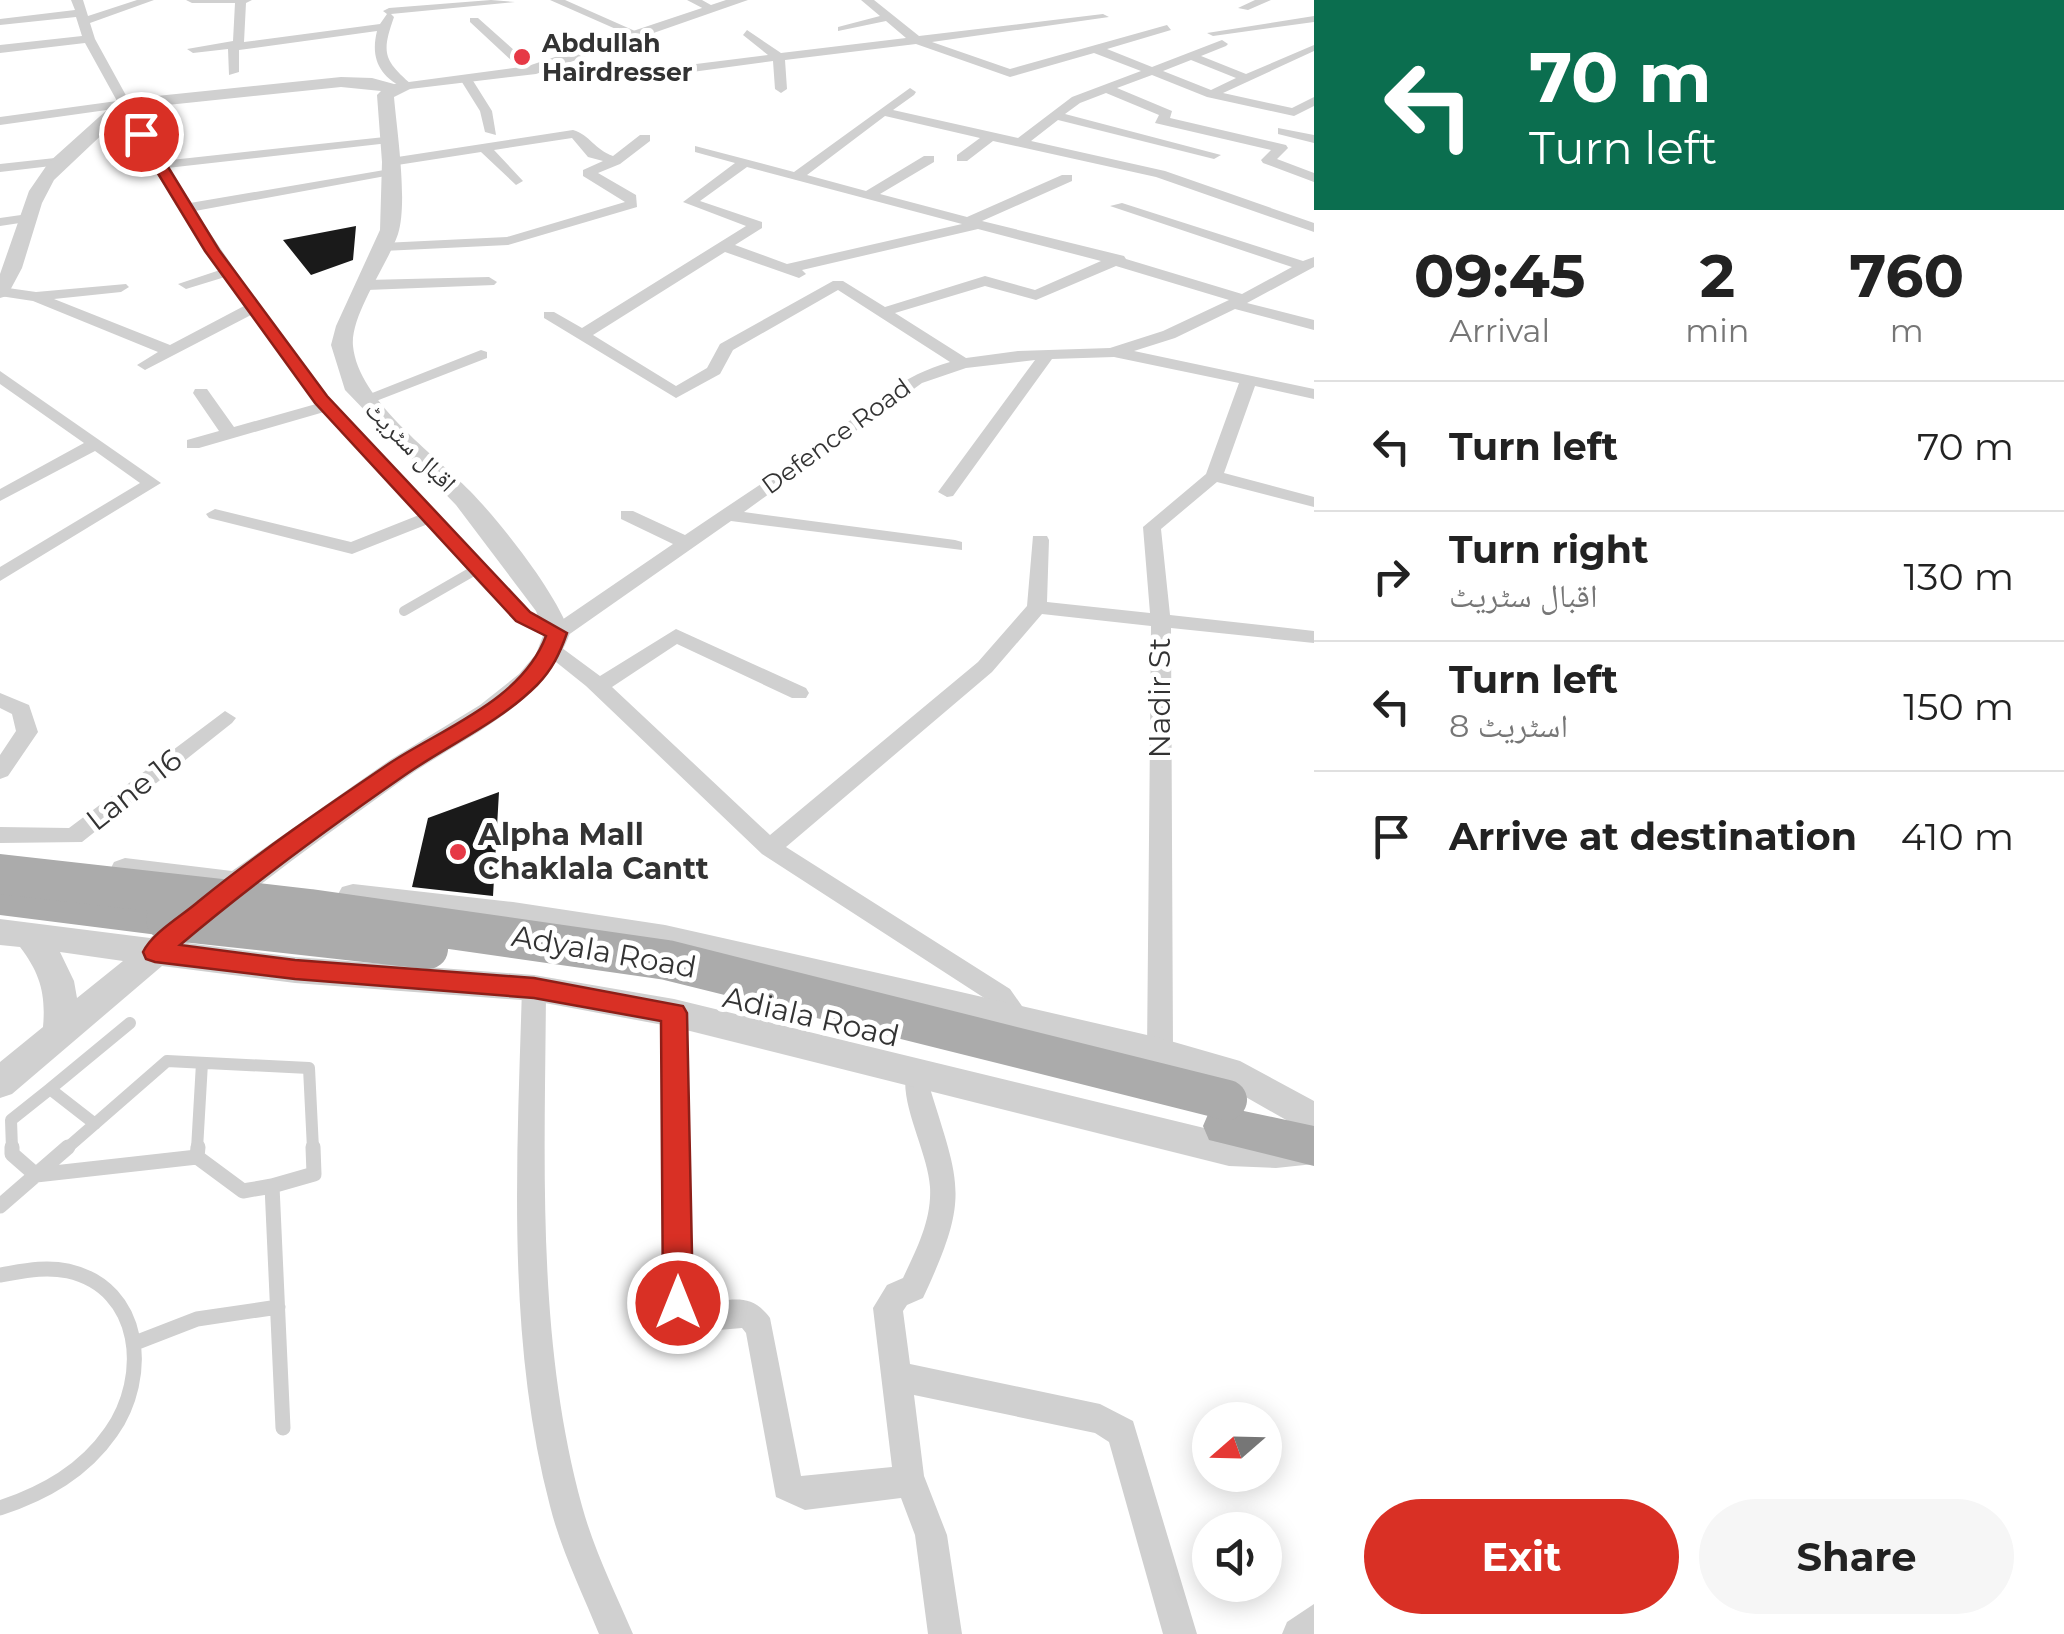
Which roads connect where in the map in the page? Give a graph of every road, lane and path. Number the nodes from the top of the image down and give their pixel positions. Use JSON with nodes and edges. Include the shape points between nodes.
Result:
{"nodes":[{"id":1,"x":148,"y":0,"type":"edge"},
{"id":2,"x":192,"y":0,"type":"edge"},
{"id":3,"x":243,"y":0,"type":"edge"},
{"id":4,"x":556,"y":0,"type":"edge"},
{"id":5,"x":740,"y":0,"type":"edge"},
{"id":6,"x":1265,"y":0,"type":"edge"},
{"id":7,"x":509,"y":2,"type":"edge"},
{"id":8,"x":876,"y":3,"type":"edge"},
{"id":9,"x":703,"y":4,"type":"edge"},
{"id":10,"x":389,"y":6,"type":"edge"},
{"id":11,"x":80,"y":12,"type":"edge"},
{"id":12,"x":1102,"y":17,"type":"dead end"},
{"id":13,"x":888,"y":18,"type":"junction"},
{"id":14,"x":1314,"y":19,"type":"edge"},
{"id":15,"x":474,"y":20,"type":"dead end"},
{"id":16,"x":0,"y":22,"type":"edge"},
{"id":17,"x":1271,"y":24,"type":"junction"},
{"id":18,"x":384,"y":27,"type":"junction"},
{"id":19,"x":1167,"y":28,"type":"dead end"},
{"id":20,"x":842,"y":29,"type":"dead end"},
{"id":21,"x":747,"y":33,"type":"dead end"},
{"id":22,"x":638,"y":34,"type":"junction"},
{"id":23,"x":89,"y":39,"type":"junction"},
{"id":24,"x":916,"y":40,"type":"junction"},
{"id":25,"x":237,"y":45,"type":"junction"},
{"id":26,"x":1096,"y":48,"type":"junction"},
{"id":27,"x":0,"y":49,"type":"edge"},
{"id":28,"x":193,"y":49,"type":"dead end"},
{"id":29,"x":1312,"y":49,"type":"edge"},
{"id":30,"x":1193,"y":57,"type":"junction"},
{"id":31,"x":779,"y":58,"type":"junction"},
{"id":32,"x":692,"y":68,"type":"dead end"},
{"id":33,"x":530,"y":70,"type":"junction"},
{"id":34,"x":1155,"y":71,"type":"junction"},
{"id":35,"x":233,"y":72,"type":"dead end"},
{"id":36,"x":1246,"y":78,"type":"junction"},
{"id":37,"x":466,"y":79,"type":"junction"},
{"id":38,"x":399,"y":87,"type":"junction"},
{"id":39,"x":1106,"y":88,"type":"junction"},
{"id":40,"x":780,"y":89,"type":"dead end"},
{"id":41,"x":910,"y":92,"type":"dead end"},
{"id":42,"x":1211,"y":94,"type":"junction"},
{"id":43,"x":1314,"y":101,"type":"edge"},
{"id":44,"x":124,"y":104,"type":"junction"},
{"id":45,"x":883,"y":112,"type":"junction"},
{"id":46,"x":1056,"y":116,"type":"junction"},
{"id":47,"x":0,"y":121,"type":"edge"},
{"id":48,"x":1282,"y":131,"type":"dead end"},
{"id":49,"x":491,"y":132,"type":"dead end"},
{"id":50,"x":992,"y":135,"type":"junction"},
{"id":51,"x":1312,"y":137,"type":"edge"},
{"id":52,"x":644,"y":138,"type":"dead end"},
{"id":53,"x":1022,"y":142,"type":"junction"},
{"id":54,"x":484,"y":148,"type":"junction"},
{"id":55,"x":700,"y":149,"type":"dead end"},
{"id":56,"x":1214,"y":155,"type":"dead end"},
{"id":57,"x":390,"y":157,"type":"junction"},
{"id":58,"x":962,"y":158,"type":"dead end"},
{"id":59,"x":929,"y":160,"type":"dead end"},
{"id":60,"x":615,"y":161,"type":"junction"},
{"id":61,"x":55,"y":162,"type":"junction"},
{"id":62,"x":745,"y":162,"type":"junction"},
{"id":63,"x":158,"y":165,"type":"junction"},
{"id":64,"x":0,"y":168,"type":"edge"},
{"id":65,"x":796,"y":177,"type":"junction"},
{"id":66,"x":1067,"y":178,"type":"dead end"},
{"id":67,"x":1314,"y":178,"type":"edge"},
{"id":68,"x":516,"y":181,"type":"dead end"},
{"id":69,"x":866,"y":198,"type":"junction"},
{"id":70,"x":1117,"y":206,"type":"dead end"},
{"id":71,"x":186,"y":208,"type":"junction"},
{"id":72,"x":28,"y":218,"type":"junction"},
{"id":73,"x":0,"y":222,"type":"edge"},
{"id":74,"x":975,"y":223,"type":"junction"},
{"id":75,"x":1314,"y":228,"type":"edge"},
{"id":76,"x":724,"y":246,"type":"junction"},
{"id":77,"x":383,"y":247,"type":"junction"},
{"id":78,"x":1119,"y":259,"type":"junction"},
{"id":79,"x":1309,"y":263,"type":"edge"},
{"id":80,"x":786,"y":269,"type":"junction"},
{"id":81,"x":228,"y":272,"type":"junction"},
{"id":82,"x":490,"y":282,"type":"dead end"},
{"id":83,"x":186,"y":284,"type":"dead end"},
{"id":84,"x":367,"y":285,"type":"junction"},
{"id":85,"x":831,"y":286,"type":"junction"},
{"id":86,"x":122,"y":287,"type":"dead end"},
{"id":87,"x":0,"y":292,"type":"edge"},
{"id":88,"x":36,"y":297,"type":"junction"},
{"id":89,"x":1237,"y":302,"type":"junction"},
{"id":90,"x":253,"y":308,"type":"junction"},
{"id":91,"x":884,"y":312,"type":"junction"},
{"id":92,"x":549,"y":315,"type":"dead end"},
{"id":93,"x":1314,"y":325,"type":"edge"},
{"id":94,"x":582,"y":335,"type":"junction"},
{"id":95,"x":170,"y":351,"type":"junction"},
{"id":96,"x":1114,"y":352,"type":"junction"},
{"id":97,"x":481,"y":354,"type":"dead end"},
{"id":98,"x":1047,"y":354,"type":"junction"},
{"id":99,"x":960,"y":361,"type":"junction"},
{"id":100,"x":144,"y":365,"type":"dead end"},
{"id":101,"x":0,"y":376,"type":"edge"},
{"id":102,"x":1250,"y":380,"type":"junction"},
{"id":103,"x":200,"y":394,"type":"dead end"},
{"id":104,"x":1314,"y":394,"type":"edge"},
{"id":105,"x":364,"y":399,"type":"junction"},
{"id":106,"x":328,"y":406,"type":"junction"},
{"id":107,"x":230,"y":434,"type":"junction"},
{"id":108,"x":96,"y":442,"type":"junction"},
{"id":109,"x":193,"y":444,"type":"dead end"},
{"id":110,"x":1214,"y":476,"type":"junction"},
{"id":111,"x":947,"y":492,"type":"dead end"},
{"id":112,"x":0,"y":496,"type":"edge"},
{"id":113,"x":1314,"y":502,"type":"edge"},
{"id":114,"x":215,"y":514,"type":"dead end"},
{"id":115,"x":627,"y":515,"type":"dead end"},
{"id":116,"x":727,"y":515,"type":"junction"},
{"id":117,"x":430,"y":517,"type":"junction"},
{"id":118,"x":1040,"y":540,"type":"dead end"},
{"id":119,"x":687,"y":543,"type":"junction"},
{"id":120,"x":955,"y":546,"type":"dead end"},
{"id":121,"x":477,"y":568,"type":"junction"},
{"id":122,"x":0,"y":575,"type":"edge"},
{"id":123,"x":1036,"y":607,"type":"junction"},
{"id":124,"x":404,"y":611,"type":"dead end"},
{"id":125,"x":1160,"y":623,"type":"junction"},
{"id":126,"x":1314,"y":637,"type":"edge"},
{"id":127,"x":554,"y":642,"type":"junction"},
{"id":128,"x":598,"y":686,"type":"junction"},
{"id":129,"x":799,"y":693,"type":"dead end"},
{"id":130,"x":0,"y":700,"type":"edge"},
{"id":131,"x":225,"y":718,"type":"dead end"},
{"id":132,"x":0,"y":772,"type":"edge"},
{"id":133,"x":0,"y":834,"type":"edge"},
{"id":134,"x":770,"y":848,"type":"junction"},
{"id":135,"x":0,"y":860,"type":"edge"},
{"id":136,"x":0,"y":874,"type":"edge"},
{"id":137,"x":238,"y":882,"type":"junction"},
{"id":138,"x":0,"y":900,"type":"edge"},
{"id":139,"x":15,"y":934,"type":"edge"},
{"id":140,"x":155,"y":952,"type":"junction"},
{"id":141,"x":534,"y":988,"type":"junction"},
{"id":142,"x":674,"y":1013,"type":"junction"},
{"id":143,"x":1018,"y":1019,"type":"junction"},
{"id":144,"x":130,"y":1024,"type":"dead end"},
{"id":145,"x":59,"y":1035,"type":"junction"},
{"id":146,"x":1160,"y":1052,"type":"junction"},
{"id":147,"x":202,"y":1063,"type":"junction"},
{"id":148,"x":918,"y":1072,"type":"junction"},
{"id":149,"x":0,"y":1083,"type":"edge"},
{"id":150,"x":50,"y":1089,"type":"junction"},
{"id":151,"x":1226,"y":1113,"type":"junction"},
{"id":152,"x":1314,"y":1120,"type":"edge"},
{"id":153,"x":96,"y":1124,"type":"junction"},
{"id":154,"x":1314,"y":1147,"type":"edge"},
{"id":155,"x":197,"y":1157,"type":"junction"},
{"id":156,"x":36,"y":1175,"type":"junction"},
{"id":157,"x":272,"y":1186,"type":"junction"},
{"id":158,"x":0,"y":1206,"type":"edge"},
{"id":159,"x":0,"y":1276,"type":"edge"},
{"id":160,"x":278,"y":1307,"type":"junction"},
{"id":161,"x":136,"y":1343,"type":"junction"},
{"id":162,"x":896,"y":1376,"type":"junction"},
{"id":163,"x":284,"y":1428,"type":"dead end"},
{"id":164,"x":909,"y":1481,"type":"junction"},
{"id":165,"x":0,"y":1508,"type":"edge"},
{"id":166,"x":1314,"y":1621,"type":"edge"},
{"id":167,"x":616,"y":1634,"type":"edge"},
{"id":168,"x":945,"y":1634,"type":"edge"},
{"id":169,"x":1180,"y":1634,"type":"edge"},
{"id":170,"x":1299,"y":1634,"type":"edge"}],
"edges":[{"from":1,"to":11,"type":"street"},
{"from":2,"to":3,"type":"street"},
{"from":3,"to":25,"type":"street"},
{"from":4,"to":22,"type":"street"},
{"from":5,"to":9,"type":"street"},
{"from":6,"to":17,"type":"street","via":[[1244,8]]},
{"from":7,"to":10,"type":"street"},
{"from":8,"to":13,"type":"street"},
{"from":9,"to":22,"type":"street"},
{"from":10,"to":18,"type":"street"},
{"from":11,"to":16,"type":"street"},
{"from":11,"to":23,"type":"street"},
{"from":12,"to":24,"type":"street"},
{"from":13,"to":20,"type":"street"},
{"from":13,"to":24,"type":"street"},
{"from":14,"to":17,"type":"street"},
{"from":15,"to":33,"type":"street"},
{"from":17,"to":29,"type":"street"},
{"from":17,"to":30,"type":"street","via":[[1217,38]]},
{"from":18,"to":25,"type":"street"},
{"from":18,"to":38,"type":"street","via":[[380,58]]},
{"from":19,"to":26,"type":"street"},
{"from":21,"to":31,"type":"street"},
{"from":22,"to":33,"type":"street"},
{"from":23,"to":27,"type":"street"},
{"from":23,"to":44,"type":"street"},
{"from":24,"to":26,"type":"street","via":[[1010,73]]},
{"from":24,"to":31,"type":"street"},
{"from":25,"to":28,"type":"street"},
{"from":25,"to":35,"type":"street"},
{"from":26,"to":34,"type":"street"},
{"from":29,"to":36,"type":"street"},
{"from":30,"to":34,"type":"street"},
{"from":30,"to":36,"type":"street"},
{"from":31,"to":32,"type":"street"},
{"from":31,"to":40,"type":"street"},
{"from":33,"to":37,"type":"street"},
{"from":34,"to":39,"type":"street"},
{"from":34,"to":42,"type":"street"},
{"from":36,"to":42,"type":"street"},
{"from":37,"to":38,"type":"street"},
{"from":37,"to":49,"type":"street"},
{"from":38,"to":44,"type":"street","via":[[341,82]]},
{"from":38,"to":57,"type":"street","name":"اقبال سٹریٹ","via":[[385,94]]},
{"from":39,"to":46,"type":"street"},
{"from":39,"to":67,"type":"street","via":[[1168,114],[1160,120],[1281,148],[1268,160]]},
{"from":41,"to":45,"type":"street"},
{"from":42,"to":43,"type":"street","via":[[1294,112]]},
{"from":44,"to":47,"type":"street"},
{"from":44,"to":61,"type":"street"},
{"from":44,"to":63,"type":"street"},
{"from":45,"to":50,"type":"street"},
{"from":45,"to":65,"type":"street"},
{"from":46,"to":53,"type":"street"},
{"from":46,"to":56,"type":"street"},
{"from":48,"to":51,"type":"street"},
{"from":50,"to":53,"type":"street"},
{"from":50,"to":58,"type":"street"},
{"from":52,"to":60,"type":"street"},
{"from":53,"to":75,"type":"street","via":[[1160,174]]},
{"from":54,"to":57,"type":"street"},
{"from":54,"to":60,"type":"street","via":[[572,134],[594,154]]},
{"from":54,"to":68,"type":"street"},
{"from":55,"to":62,"type":"street"},
{"from":57,"to":63,"type":"street"},
{"from":57,"to":71,"type":"street"},
{"from":57,"to":77,"type":"street","name":"اقبال سٹریٹ","via":[[390,230]]},
{"from":59,"to":69,"type":"street"},
{"from":60,"to":77,"type":"street","via":[[588,174],[632,204],[508,240]]},
{"from":61,"to":64,"type":"street"},
{"from":61,"to":72,"type":"street"},
{"from":62,"to":65,"type":"street"},
{"from":62,"to":76,"type":"street","via":[[690,199],[757,224]]},
{"from":63,"to":71,"type":"street"},
{"from":65,"to":69,"type":"street"},
{"from":66,"to":74,"type":"street"},
{"from":69,"to":74,"type":"street"},
{"from":70,"to":79,"type":"street"},
{"from":71,"to":81,"type":"street"},
{"from":72,"to":73,"type":"street"},
{"from":72,"to":87,"type":"street"},
{"from":74,"to":78,"type":"street"},
{"from":74,"to":80,"type":"street"},
{"from":76,"to":80,"type":"street"},
{"from":76,"to":94,"type":"street"},
{"from":77,"to":84,"type":"street","name":"اقبال سٹریٹ"},
{"from":78,"to":89,"type":"street"},
{"from":78,"to":91,"type":"street","via":[[1036,295],[984,282]]},
{"from":79,"to":89,"type":"street","name":"Defence Road"},
{"from":80,"to":85,"type":"street"},
{"from":81,"to":83,"type":"street"},
{"from":81,"to":90,"type":"street"},
{"from":82,"to":84,"type":"street"},
{"from":84,"to":105,"type":"street","name":"اقبال سٹریٹ","via":[[342,344]]},
{"from":85,"to":91,"type":"street","via":[[845,287]]},
{"from":85,"to":94,"type":"street","via":[[726,347],[714,371],[680,394]]},
{"from":86,"to":88,"type":"street"},
{"from":87,"to":88,"type":"street"},
{"from":88,"to":95,"type":"street"},
{"from":89,"to":93,"type":"street"},
{"from":89,"to":96,"type":"street","name":"Defence Road"},
{"from":90,"to":95,"type":"street"},
{"from":90,"to":106,"type":"street"},
{"from":91,"to":99,"type":"street"},
{"from":92,"to":94,"type":"street"},
{"from":95,"to":100,"type":"street"},
{"from":96,"to":98,"type":"street","name":"Defence Road"},
{"from":96,"to":102,"type":"street"},
{"from":97,"to":105,"type":"street"},
{"from":98,"to":99,"type":"street","name":"Defence Road"},
{"from":98,"to":111,"type":"street"},
{"from":99,"to":116,"type":"street","name":"Defence Road","via":[[916,377]]},
{"from":101,"to":108,"type":"street"},
{"from":102,"to":104,"type":"street"},
{"from":102,"to":110,"type":"street"},
{"from":103,"to":107,"type":"street"},
{"from":105,"to":127,"type":"street","name":"اقبال سٹریٹ","via":[[465,500],[549,610]]},
{"from":106,"to":107,"type":"street"},
{"from":106,"to":117,"type":"street"},
{"from":107,"to":109,"type":"street"},
{"from":108,"to":112,"type":"street"},
{"from":108,"to":122,"type":"street","via":[[152,483]]},
{"from":110,"to":113,"type":"street"},
{"from":110,"to":125,"type":"street","name":"Nadir St","via":[[1152,527]]},
{"from":114,"to":117,"type":"street","via":[[352,548]]},
{"from":115,"to":119,"type":"street"},
{"from":116,"to":119,"type":"street","name":"Defence Road"},
{"from":116,"to":120,"type":"street"},
{"from":117,"to":121,"type":"street"},
{"from":118,"to":123,"type":"street"},
{"from":119,"to":127,"type":"street","name":"Defence Road"},
{"from":121,"to":124,"type":"lane"},
{"from":121,"to":127,"type":"street"},
{"from":123,"to":125,"type":"street"},
{"from":123,"to":134,"type":"street","via":[[985,668]]},
{"from":125,"to":126,"type":"street"},
{"from":125,"to":146,"type":"street","name":"Nadir St"},
{"from":127,"to":128,"type":"street"},
{"from":127,"to":137,"type":"street","via":[[529,680],[490,712]]},
{"from":128,"to":129,"type":"street","via":[[676,634]]},
{"from":128,"to":134,"type":"street"},
{"from":130,"to":132,"type":"street","via":[[22,710],[26,732]]},
{"from":131,"to":133,"type":"street","name":"Lane 16","via":[[74,836]]},
{"from":134,"to":143,"type":"street","via":[[1001,996]]},
{"from":135,"to":137,"type":"street"},
{"from":136,"to":151,"type":"main road","name":"Adyala Road","bridge":true,"via":[[329,911],[667,960]]},
{"from":137,"to":140,"type":"street"},
{"from":137,"to":143,"type":"street","via":[[666,938]]},
{"from":138,"to":151,"type":"main road","name":"Adiala Road","bridge":true,"via":[[529,961],[722,996]]},
{"from":139,"to":140,"type":"street"},
{"from":139,"to":145,"type":"street","via":[[52,962],[63,1002]]},
{"from":140,"to":141,"type":"street"},
{"from":140,"to":145,"type":"street"},
{"from":141,"to":142,"type":"street"},
{"from":141,"to":167,"type":"street","via":[[539,1372],[566,1507]]},
{"from":142,"to":148,"type":"street"},
{"from":142,"to":164,"type":"street","via":[[678,1303],[696,1318],[749,1313],[760,1328],[787,1486],[805,1494]]},
{"from":143,"to":146,"type":"street"},
{"from":144,"to":150,"type":"lane"},
{"from":145,"to":149,"type":"street"},
{"from":146,"to":152,"type":"street","via":[[1240,1076]]},
{"from":147,"to":153,"type":"lane","via":[[167,1062]]},
{"from":147,"to":155,"type":"lane"},
{"from":147,"to":157,"type":"lane","via":[[309,1068],[314,1174]]},
{"from":148,"to":154,"type":"street","via":[[1229,1150]]},
{"from":148,"to":162,"type":"street","via":[[914,1082],[944,1198],[913,1288],[888,1308]]},
{"from":150,"to":153,"type":"lane"},
{"from":150,"to":156,"type":"lane","via":[[11,1120],[12,1154]]},
{"from":151,"to":152,"type":"main road","name":"Adyala Road"},
{"from":151,"to":154,"type":"main road","name":"Adiala Road"},
{"from":153,"to":156,"type":"lane"},
{"from":155,"to":156,"type":"lane"},
{"from":155,"to":157,"type":"lane","via":[[243,1191]]},
{"from":156,"to":158,"type":"lane"},
{"from":157,"to":160,"type":"lane"},
{"from":159,"to":161,"type":"lane","via":[[42,1268],[80,1273],[111,1292],[132,1321]]},
{"from":160,"to":161,"type":"lane","via":[[197,1319]]},
{"from":160,"to":163,"type":"lane"},
{"from":161,"to":165,"type":"lane","via":[[129,1401],[105,1442],[69,1478]]},
{"from":162,"to":164,"type":"street"},
{"from":162,"to":169,"type":"street","via":[[1100,1419],[1122,1432]]},
{"from":164,"to":168,"type":"street","via":[[930,1528]]},
{"from":166,"to":170,"type":"street"}]}
